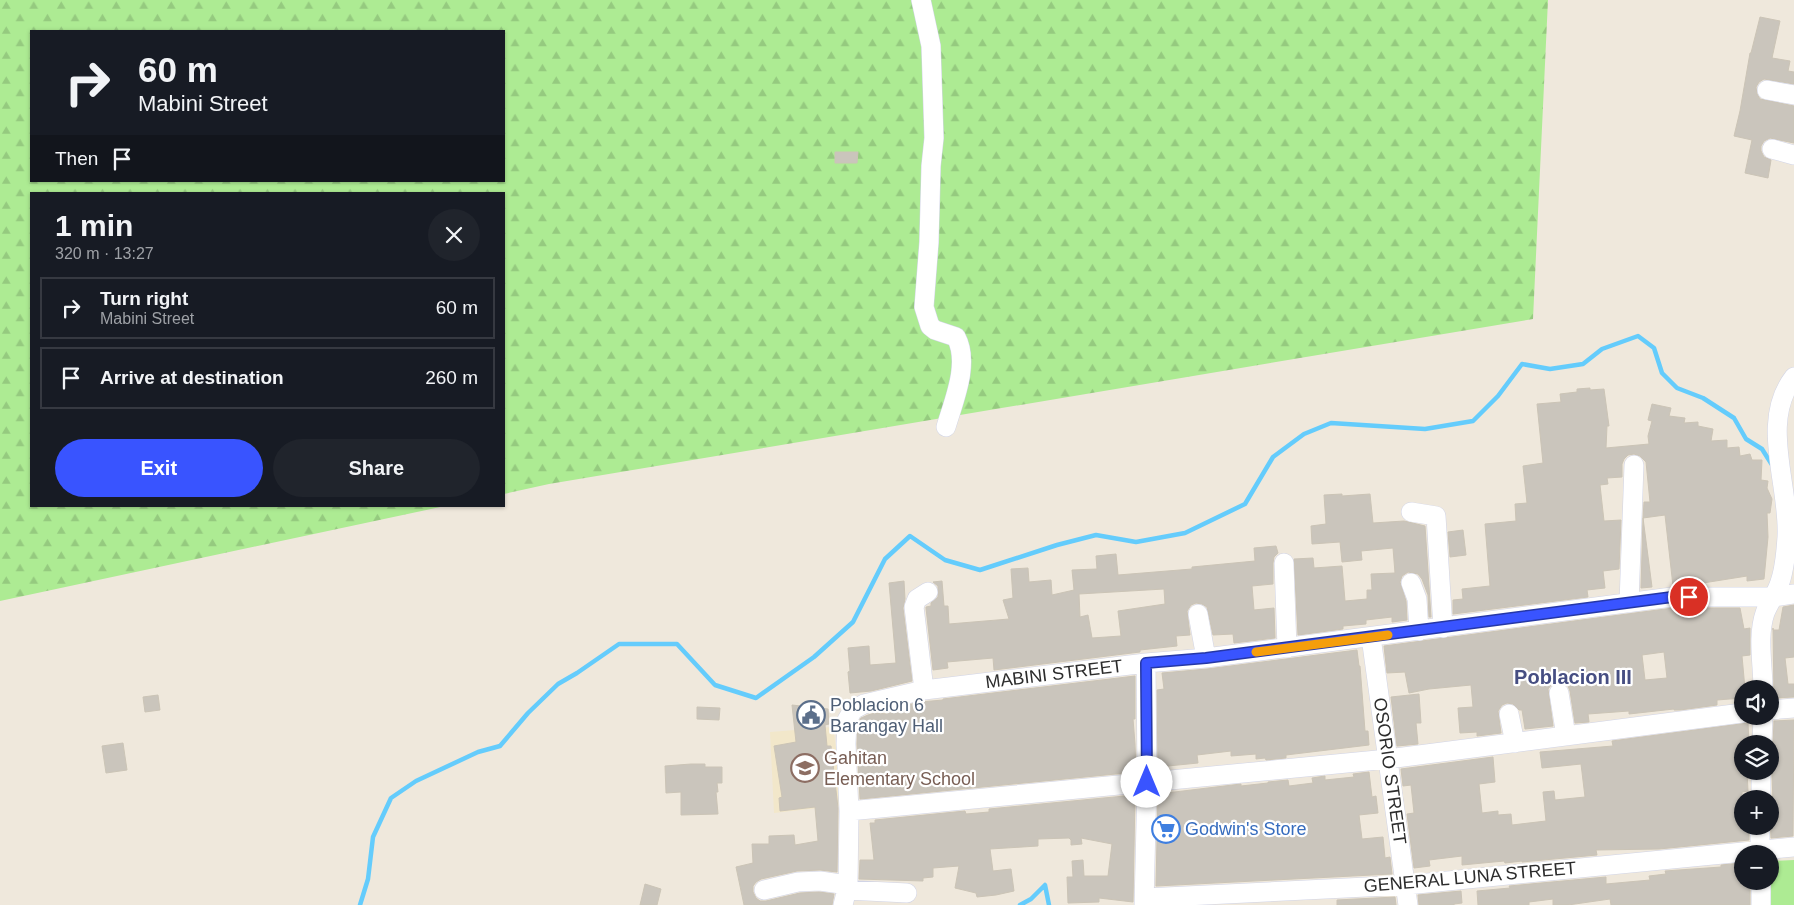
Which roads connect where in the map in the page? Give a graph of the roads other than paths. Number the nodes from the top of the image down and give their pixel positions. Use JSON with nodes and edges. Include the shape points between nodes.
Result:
{"nodes":[{"id":1,"x":921,"y":0,"type":"edge"},
{"id":2,"x":1767,"y":90,"type":"dead end"},
{"id":3,"x":1794,"y":95,"type":"edge"},
{"id":4,"x":1772,"y":149,"type":"dead end"},
{"id":5,"x":1794,"y":155,"type":"edge"},
{"id":6,"x":1794,"y":377,"type":"edge"},
{"id":7,"x":1787,"y":406,"type":"edge"},
{"id":8,"x":946,"y":427,"type":"dead end"},
{"id":9,"x":1634,"y":465,"type":"dead end"},
{"id":10,"x":1411,"y":512,"type":"dead end"},
{"id":11,"x":1284,"y":563,"type":"dead end"},
{"id":12,"x":1411,"y":584,"type":"dead end"},
{"id":13,"x":928,"y":592,"type":"dead end"},
{"id":14,"x":1794,"y":594,"type":"edge"},
{"id":15,"x":1774,"y":596,"type":"junction"},
{"id":16,"x":1629,"y":603,"type":"junction"},
{"id":17,"x":1198,"y":614,"type":"dead end"},
{"id":18,"x":1443,"y":628,"type":"junction"},
{"id":19,"x":1419,"y":631,"type":"junction"},
{"id":20,"x":1371,"y":637,"type":"junction"},
{"id":21,"x":1287,"y":648,"type":"junction"},
{"id":22,"x":1206,"y":658,"type":"junction"},
{"id":23,"x":1146,"y":663,"type":"junction"},
{"id":24,"x":1763,"y":680,"type":"edge"},
{"id":25,"x":924,"y":690,"type":"junction"},
{"id":26,"x":1559,"y":693,"type":"dead end"},
{"id":27,"x":1794,"y":708,"type":"edge"},
{"id":28,"x":1779,"y":709,"type":"edge"},
{"id":29,"x":1509,"y":714,"type":"dead end"},
{"id":30,"x":1734,"y":714,"type":"edge"},
{"id":31,"x":1566,"y":736,"type":"junction"},
{"id":32,"x":1515,"y":743,"type":"junction"},
{"id":33,"x":1388,"y":759,"type":"junction"},
{"id":34,"x":1147,"y":782,"type":"junction"},
{"id":35,"x":849,"y":811,"type":"junction"},
{"id":36,"x":1794,"y":847,"type":"edge"},
{"id":37,"x":1779,"y":849,"type":"edge"},
{"id":38,"x":1734,"y":854,"type":"edge"},
{"id":39,"x":1406,"y":885,"type":"junction"},
{"id":40,"x":764,"y":890,"type":"dead end"},
{"id":41,"x":1761,"y":890,"type":"edge"},
{"id":42,"x":907,"y":893,"type":"dead end"},
{"id":43,"x":846,"y":895,"type":"edge"},
{"id":44,"x":1144,"y":902,"type":"edge"},
{"id":45,"x":1408,"y":905,"type":"edge"},
{"id":46,"x":1761,"y":905,"type":"edge"}],
"edges":[{"from":1,"to":8,"type":"street","via":[[931,46],[934,138],[924,307],[930,326],[956,337],[962,358]]},
{"from":2,"to":3,"type":"street"},
{"from":4,"to":5,"type":"street"},
{"from":6,"to":7,"type":"street","via":[[1788,385]]},
{"from":7,"to":15,"type":"street","via":[[1778,430],[1787,535],[1783,569]]},
{"from":9,"to":16,"type":"street"},
{"from":10,"to":18,"type":"street","via":[[1436,516]]},
{"from":11,"to":21,"type":"street"},
{"from":12,"to":19,"type":"street","via":[[1417,599]]},
{"from":13,"to":25,"type":"street","via":[[917,599],[914,607]]},
{"from":14,"to":15,"type":"street","name":"MABINI STREET"},
{"from":15,"to":16,"type":"street","name":"MABINI STREET","via":[[1672,597]]},
{"from":15,"to":24,"type":"street","via":[[1762,630]]},
{"from":16,"to":18,"type":"street","name":"MABINI STREET"},
{"from":17,"to":22,"type":"street"},
{"from":18,"to":19,"type":"street","name":"MABINI STREET"},
{"from":19,"to":20,"type":"street","name":"MABINI STREET"},
{"from":20,"to":21,"type":"street","name":"MABINI STREET"},
{"from":20,"to":33,"type":"street","name":"OSORIO STREET"},
{"from":21,"to":22,"type":"street","name":"MABINI STREET"},
{"from":22,"to":23,"type":"street","name":"MABINI STREET"},
{"from":23,"to":25,"type":"street","name":"MABINI STREET"},
{"from":23,"to":34,"type":"street"},
{"from":25,"to":35,"type":"street","name":"MABINI STREET","via":[[864,704],[853,710],[847,720],[846,744]]},
{"from":26,"to":31,"type":"street"},
{"from":27,"to":28,"type":"street"},
{"from":29,"to":32,"type":"street"},
{"from":30,"to":31,"type":"street"},
{"from":31,"to":32,"type":"street"},
{"from":32,"to":33,"type":"street"},
{"from":33,"to":34,"type":"street"},
{"from":33,"to":39,"type":"street","name":"OSORIO STREET"},
{"from":34,"to":35,"type":"street"},
{"from":34,"to":44,"type":"street"},
{"from":35,"to":43,"type":"street"},
{"from":36,"to":37,"type":"street","name":"GENERAL LUNA STREET"},
{"from":38,"to":39,"type":"street","name":"GENERAL LUNA STREET"},
{"from":39,"to":44,"type":"street","name":"GENERAL LUNA STREET"},
{"from":39,"to":45,"type":"street","name":"OSORIO STREET"},
{"from":40,"to":43,"type":"street","via":[[798,882],[820,881]]},
{"from":41,"to":46,"type":"street"},
{"from":42,"to":43,"type":"street"}]}
